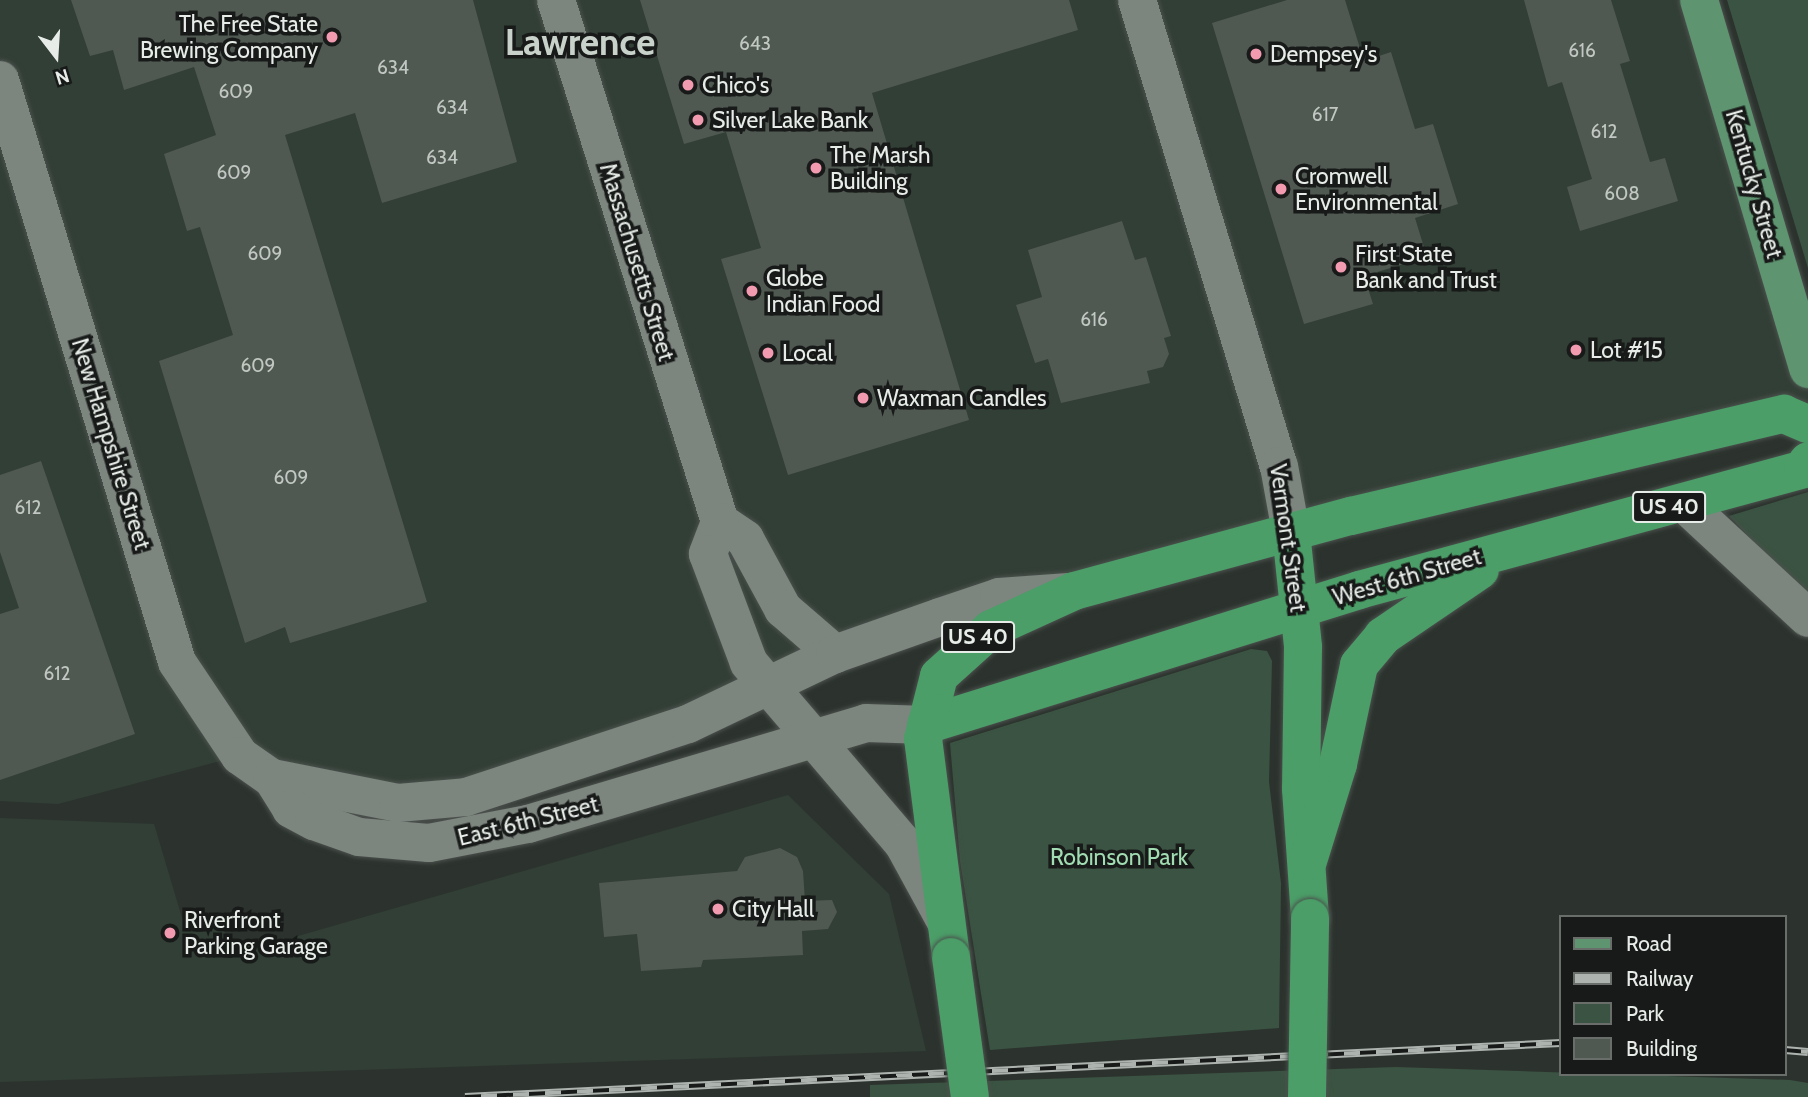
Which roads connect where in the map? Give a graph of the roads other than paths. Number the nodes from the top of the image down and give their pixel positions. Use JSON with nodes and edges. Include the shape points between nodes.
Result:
{"nodes":[{"id":1,"x":556,"y":0,"type":"edge"},
{"id":2,"x":1137,"y":0,"type":"edge"},
{"id":3,"x":1699,"y":0,"type":"edge"},
{"id":4,"x":0,"y":80,"type":"edge"},
{"id":5,"x":1808,"y":369,"type":"edge"},
{"id":6,"x":1808,"y":424,"type":"edge"},
{"id":7,"x":1808,"y":461,"type":"edge"},
{"id":8,"x":1684,"y":503,"type":"junction"},
{"id":9,"x":720,"y":522,"type":"junction"},
{"id":10,"x":1291,"y":532,"type":"junction"},
{"id":11,"x":1524,"y":545,"type":"junction"},
{"id":12,"x":1074,"y":591,"type":"junction"},
{"id":13,"x":1299,"y":608,"type":"junction"},
{"id":14,"x":1808,"y":618,"type":"edge"},
{"id":15,"x":835,"y":654,"type":"junction"},
{"id":16,"x":767,"y":687,"type":"junction"},
{"id":17,"x":926,"y":725,"type":"junction"},
{"id":18,"x":813,"y":738,"type":"junction"},
{"id":19,"x":272,"y":778,"type":"junction"},
{"id":20,"x":1308,"y":861,"type":"junction"},
{"id":21,"x":948,"y":939,"type":"junction"},
{"id":22,"x":970,"y":1097,"type":"edge"},
{"id":23,"x":1307,"y":1097,"type":"edge"}],
"edges":[{"from":1,"to":9,"type":"street","name":"Massachusetts Street"},
{"from":2,"to":10,"type":"street","name":"Vermont Street","via":[[1279,466]]},
{"from":3,"to":5,"type":"main road","name":"Kentucky Street"},
{"from":4,"to":19,"type":"street","name":"New Hampshire Street","via":[[177,662],[240,755]]},
{"from":6,"to":10,"type":"highway","number":"US 40","via":[[1784,414]]},
{"from":7,"to":8,"type":"highway","name":"West 6th Street","number":"US 40","via":[[1803,469]]},
{"from":8,"to":11,"type":"highway","name":"West 6th Street","number":"US 40"},
{"from":8,"to":14,"type":"street"},
{"from":9,"to":15,"type":"street","via":[[745,540],[783,609]]},
{"from":9,"to":16,"type":"street","via":[[708,554],[749,663]]},
{"from":10,"to":12,"type":"highway","number":"US 40"},
{"from":10,"to":13,"type":"highway","name":"Vermont Street"},
{"from":11,"to":13,"type":"highway","name":"West 6th Street"},
{"from":11,"to":20,"type":"highway","number":"US 40","via":[[1427,602],[1367,653]]},
{"from":12,"to":15,"type":"street","via":[[999,597]]},
{"from":12,"to":17,"type":"highway","number":"US 40","via":[[971,642],[939,676]]},
{"from":13,"to":17,"type":"highway","name":"West 6th Street"},
{"from":13,"to":20,"type":"highway","name":"Vermont Street"},
{"from":15,"to":16,"type":"street"},
{"from":16,"to":18,"type":"street"},
{"from":16,"to":19,"type":"street","name":"East 6th Street","via":[[688,724],[466,797],[398,803]]},
{"from":17,"to":18,"type":"street","name":"West 6th Street","via":[[866,723]]},
{"from":17,"to":21,"type":"highway","number":"US 40","via":[[924,764]]},
{"from":18,"to":19,"type":"street","name":"East 6th Street","via":[[528,824],[429,843],[359,837],[314,821],[291,809]]},
{"from":18,"to":21,"type":"street","via":[[902,844]]},
{"from":20,"to":23,"type":"highway","name":"Vermont Street","number":"US 40","bridge":true},
{"from":21,"to":22,"type":"highway","number":"US 40","bridge":true}]}
